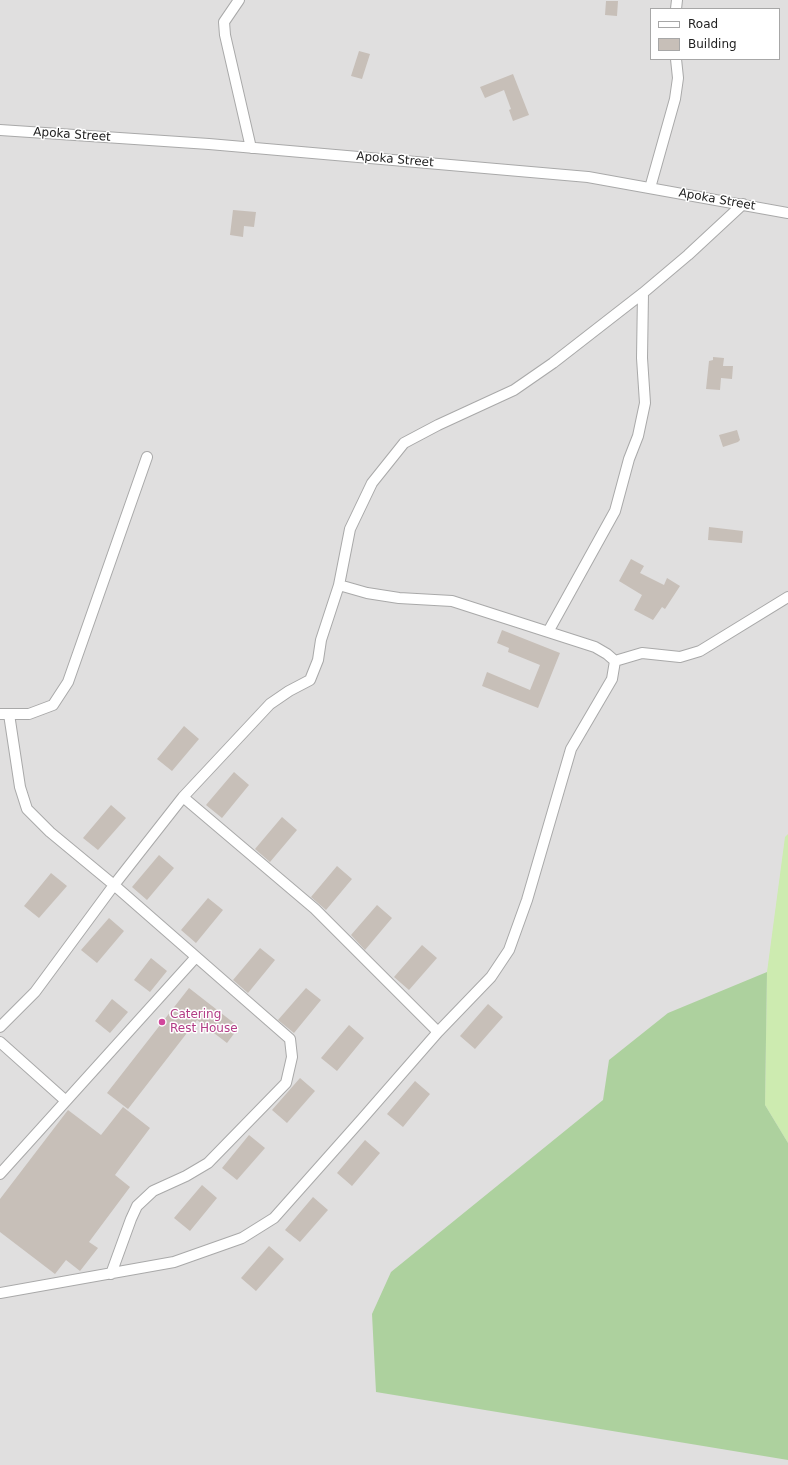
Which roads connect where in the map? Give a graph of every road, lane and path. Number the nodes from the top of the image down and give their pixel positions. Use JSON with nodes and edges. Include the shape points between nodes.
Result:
{"nodes":[{"id":1,"x":238,"y":0,"type":"edge"},
{"id":2,"x":676,"y":60,"type":"edge"},
{"id":3,"x":0,"y":130,"type":"edge"},
{"id":4,"x":251,"y":148,"type":"junction"},
{"id":5,"x":650,"y":188,"type":"junction"},
{"id":6,"x":743,"y":204,"type":"junction"},
{"id":7,"x":788,"y":213,"type":"edge"},
{"id":8,"x":643,"y":294,"type":"junction"},
{"id":9,"x":147,"y":457,"type":"dead end"},
{"id":10,"x":339,"y":585,"type":"junction"},
{"id":11,"x":788,"y":597,"type":"edge"},
{"id":12,"x":548,"y":632,"type":"junction"},
{"id":13,"x":615,"y":661,"type":"junction"},
{"id":14,"x":5,"y":714,"type":"edge"},
{"id":15,"x":183,"y":797,"type":"junction"},
{"id":16,"x":114,"y":886,"type":"junction"},
{"id":17,"x":196,"y":957,"type":"junction"},
{"id":18,"x":0,"y":1027,"type":"edge"},
{"id":19,"x":438,"y":1032,"type":"junction"},
{"id":20,"x":0,"y":1042,"type":"edge"},
{"id":21,"x":66,"y":1101,"type":"junction"},
{"id":22,"x":0,"y":1174,"type":"edge"},
{"id":23,"x":111,"y":1274,"type":"junction"},
{"id":24,"x":0,"y":1293,"type":"edge"}],
"edges":[{"from":1,"to":4,"type":"street","via":[[224,22],[225,35]]},
{"from":2,"to":5,"type":"street","via":[[678,78],[675,99]]},
{"from":3,"to":4,"type":"street","name":"Apoka Street"},
{"from":4,"to":5,"type":"street","name":"Apoka Street","via":[[588,177]]},
{"from":5,"to":6,"type":"street","name":"Apoka Street"},
{"from":6,"to":7,"type":"street","name":"Apoka Street"},
{"from":6,"to":8,"type":"street"},
{"from":8,"to":10,"type":"street","via":[[514,390],[404,443],[372,483],[350,529]]},
{"from":8,"to":12,"type":"street","via":[[642,358],[645,403],[638,436],[615,511]]},
{"from":9,"to":14,"type":"street","via":[[68,682],[53,705],[29,714]]},
{"from":10,"to":12,"type":"street","via":[[399,598],[452,601]]},
{"from":10,"to":15,"type":"street","via":[[310,680],[270,704]]},
{"from":11,"to":13,"type":"street","via":[[700,652],[680,657],[642,653]]},
{"from":12,"to":13,"type":"street","via":[[595,647]]},
{"from":13,"to":19,"type":"street","via":[[612,679],[571,749],[527,900],[509,950],[491,977]]},
{"from":14,"to":16,"type":"street","via":[[27,809]]},
{"from":15,"to":16,"type":"street"},
{"from":15,"to":19,"type":"street","via":[[315,908]]},
{"from":16,"to":17,"type":"street"},
{"from":16,"to":18,"type":"street","via":[[35,992]]},
{"from":17,"to":21,"type":"street"},
{"from":17,"to":23,"type":"street","via":[[290,1039],[292,1058],[286,1083],[208,1163],[153,1191],[137,1206]]},
{"from":19,"to":23,"type":"street","via":[[274,1218],[242,1238],[174,1262]]},
{"from":20,"to":21,"type":"street"},
{"from":21,"to":22,"type":"street"},
{"from":23,"to":24,"type":"street"}]}
